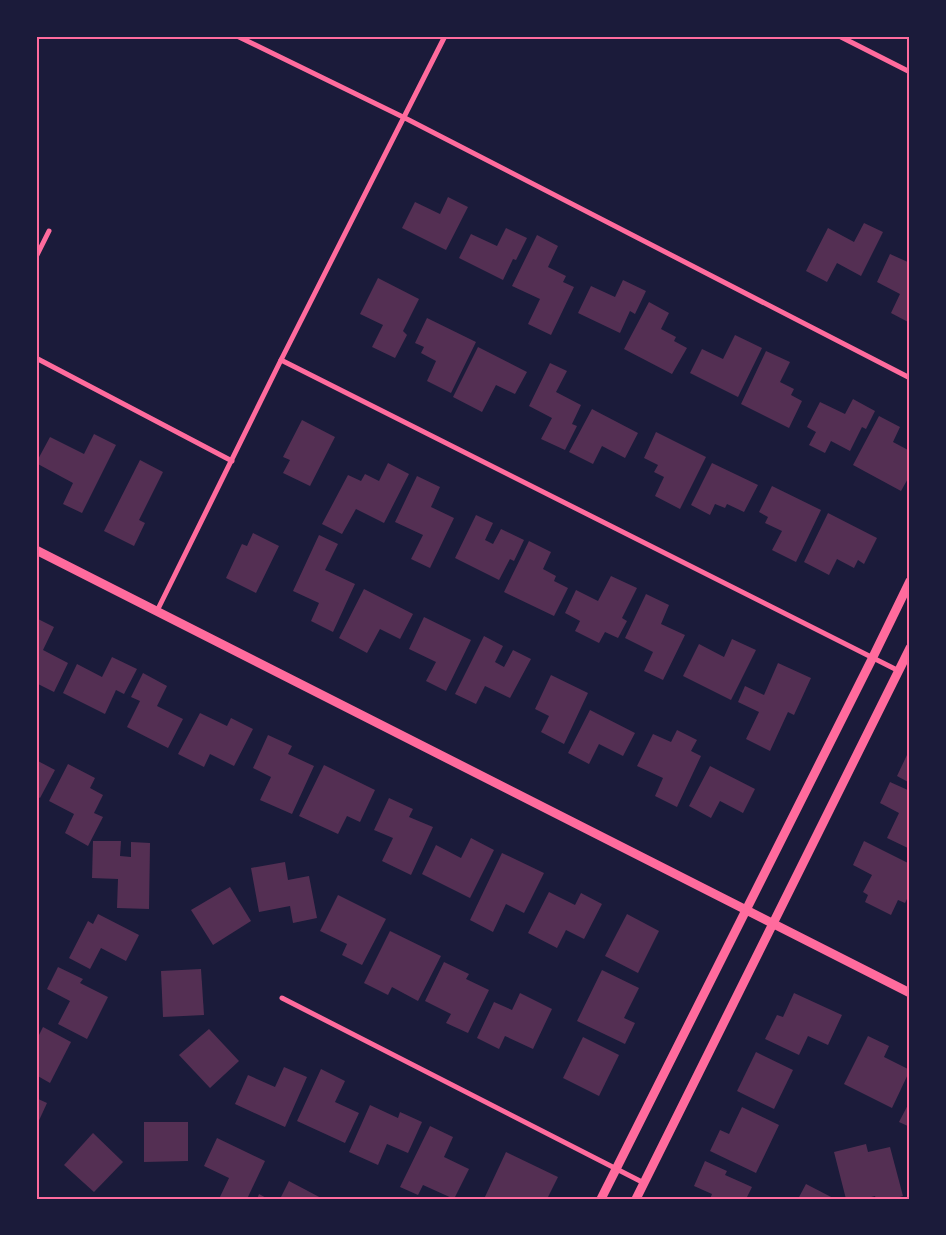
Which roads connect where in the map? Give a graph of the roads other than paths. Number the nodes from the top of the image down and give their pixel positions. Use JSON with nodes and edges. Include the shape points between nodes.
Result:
{"nodes":[{"id":1,"x":237,"y":36,"type":"edge"},
{"id":2,"x":445,"y":36,"type":"edge"},
{"id":3,"x":839,"y":36,"type":"edge"},
{"id":4,"x":910,"y":72,"type":"edge"},
{"id":5,"x":405,"y":118,"type":"junction"},
{"id":6,"x":49,"y":231,"type":"dead end"},
{"id":7,"x":36,"y":257,"type":"edge"},
{"id":8,"x":36,"y":358,"type":"edge"},
{"id":9,"x":281,"y":360,"type":"junction"},
{"id":10,"x":910,"y":378,"type":"edge"},
{"id":11,"x":232,"y":461,"type":"junction"},
{"id":12,"x":36,"y":550,"type":"edge"},
{"id":13,"x":910,"y":580,"type":"edge"},
{"id":14,"x":157,"y":611,"type":"junction"},
{"id":15,"x":910,"y":648,"type":"edge"},
{"id":16,"x":872,"y":659,"type":"junction"},
{"id":17,"x":898,"y":671,"type":"junction"},
{"id":18,"x":746,"y":911,"type":"junction"},
{"id":19,"x":774,"y":924,"type":"junction"},
{"id":20,"x":910,"y":993,"type":"edge"},
{"id":21,"x":282,"y":998,"type":"dead end"},
{"id":22,"x":616,"y":1168,"type":"junction"},
{"id":23,"x":644,"y":1183,"type":"junction"},
{"id":24,"x":601,"y":1199,"type":"edge"},
{"id":25,"x":636,"y":1199,"type":"edge"}],
"edges":[{"from":1,"to":5,"type":"street"},
{"from":2,"to":5,"type":"street"},
{"from":3,"to":4,"type":"street"},
{"from":5,"to":9,"type":"street"},
{"from":5,"to":10,"type":"street"},
{"from":6,"to":7,"type":"street"},
{"from":8,"to":11,"type":"street"},
{"from":9,"to":11,"type":"street"},
{"from":9,"to":16,"type":"street"},
{"from":11,"to":14,"type":"street"},
{"from":12,"to":14,"type":"street"},
{"from":13,"to":16,"type":"street"},
{"from":14,"to":18,"type":"street"},
{"from":15,"to":17,"type":"street"},
{"from":16,"to":17,"type":"street"},
{"from":16,"to":18,"type":"street"},
{"from":17,"to":19,"type":"street"},
{"from":18,"to":19,"type":"street"},
{"from":18,"to":22,"type":"street"},
{"from":19,"to":20,"type":"street"},
{"from":19,"to":23,"type":"street"},
{"from":21,"to":22,"type":"street"},
{"from":22,"to":23,"type":"street"},
{"from":22,"to":24,"type":"street"},
{"from":23,"to":25,"type":"street"}]}
